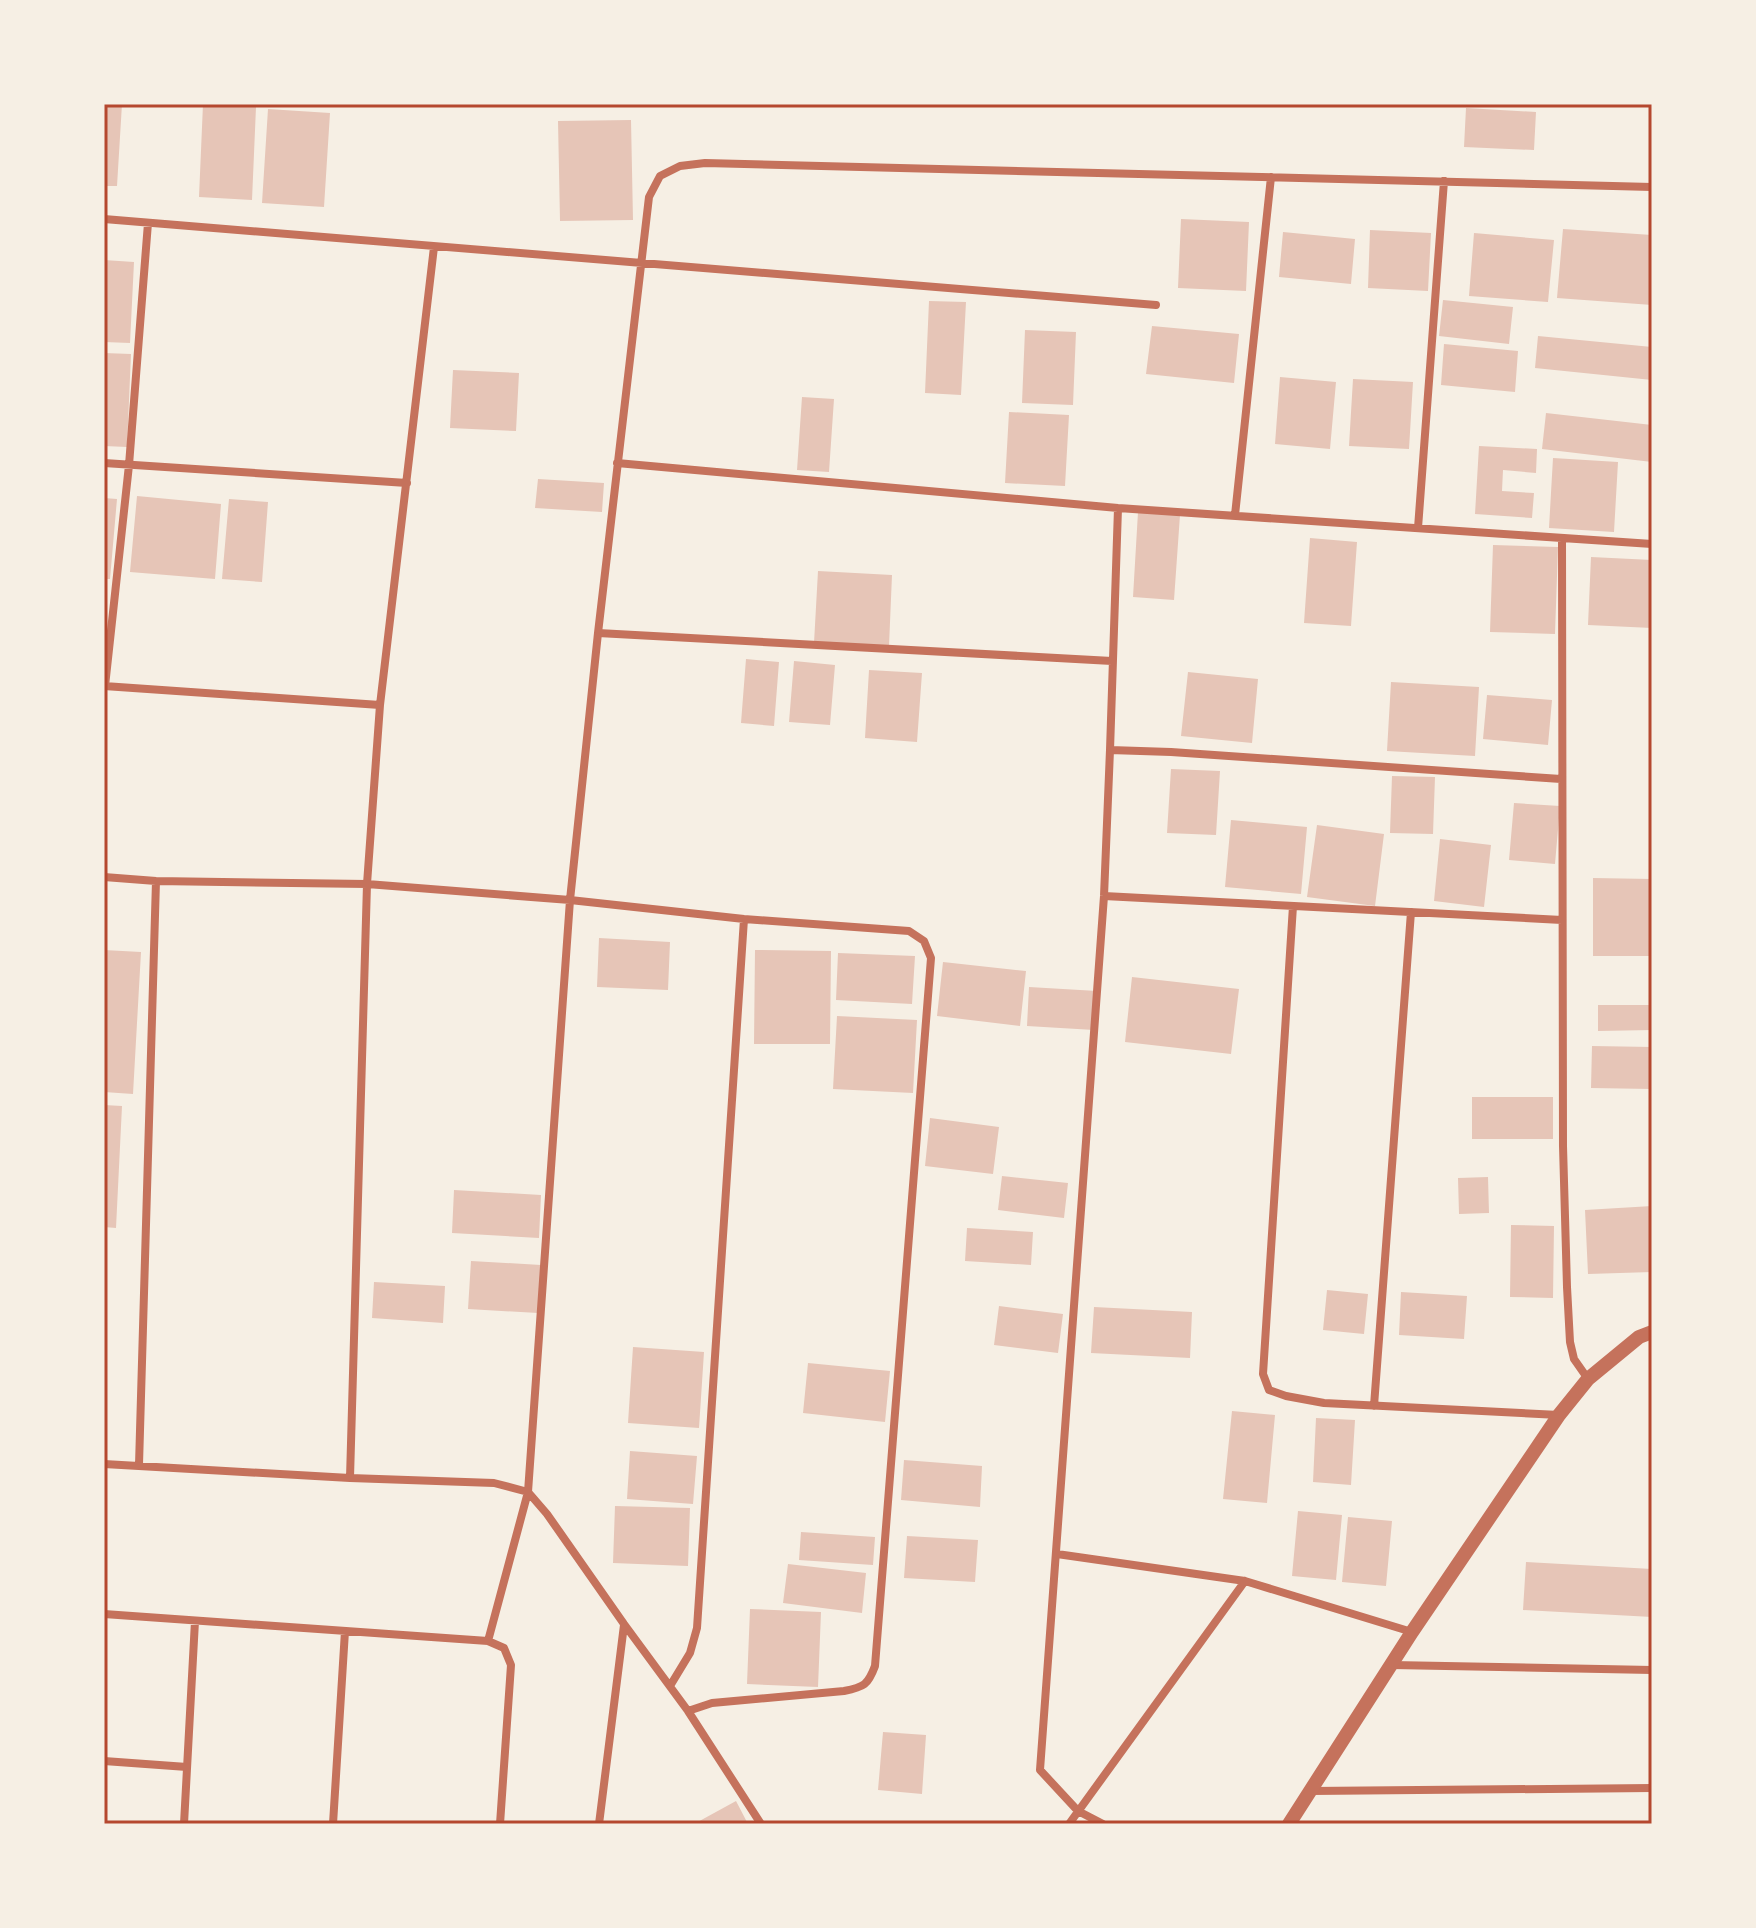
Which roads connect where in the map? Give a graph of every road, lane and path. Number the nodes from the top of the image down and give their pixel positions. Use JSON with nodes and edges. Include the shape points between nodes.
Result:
{"nodes":[{"id":1,"x":1271,"y":177,"type":"junction"},
{"id":2,"x":1444,"y":181,"type":"junction"},
{"id":3,"x":1652,"y":187,"type":"edge"},
{"id":4,"x":104,"y":219,"type":"edge"},
{"id":5,"x":148,"y":223,"type":"junction"},
{"id":6,"x":434,"y":247,"type":"junction"},
{"id":7,"x":641,"y":264,"type":"junction"},
{"id":8,"x":1156,"y":305,"type":"dead end"},
{"id":9,"x":104,"y":463,"type":"edge"},
{"id":10,"x":617,"y":463,"type":"junction"},
{"id":11,"x":129,"y":465,"type":"junction"},
{"id":12,"x":407,"y":483,"type":"junction"},
{"id":13,"x":1118,"y":508,"type":"junction"},
{"id":14,"x":1235,"y":515,"type":"junction"},
{"id":15,"x":1418,"y":528,"type":"junction"},
{"id":16,"x":1562,"y":538,"type":"junction"},
{"id":17,"x":1652,"y":544,"type":"edge"},
{"id":18,"x":598,"y":633,"type":"junction"},
{"id":19,"x":1112,"y":661,"type":"junction"},
{"id":20,"x":104,"y":686,"type":"edge"},
{"id":21,"x":380,"y":705,"type":"junction"},
{"id":22,"x":1110,"y":750,"type":"junction"},
{"id":23,"x":1561,"y":779,"type":"junction"},
{"id":24,"x":104,"y":877,"type":"edge"},
{"id":25,"x":156,"y":881,"type":"junction"},
{"id":26,"x":367,"y":884,"type":"junction"},
{"id":27,"x":1104,"y":896,"type":"junction"},
{"id":28,"x":570,"y":900,"type":"junction"},
{"id":29,"x":1293,"y":906,"type":"junction"},
{"id":30,"x":1411,"y":912,"type":"junction"},
{"id":31,"x":744,"y":919,"type":"junction"},
{"id":32,"x":1562,"y":920,"type":"junction"},
{"id":33,"x":1652,"y":1332,"type":"edge"},
{"id":34,"x":1588,"y":1379,"type":"junction"},
{"id":35,"x":1374,"y":1406,"type":"junction"},
{"id":36,"x":1559,"y":1415,"type":"junction"},
{"id":37,"x":104,"y":1464,"type":"edge"},
{"id":38,"x":139,"y":1465,"type":"junction"},
{"id":39,"x":350,"y":1478,"type":"junction"},
{"id":40,"x":528,"y":1492,"type":"junction"},
{"id":41,"x":1057,"y":1554,"type":"junction"},
{"id":42,"x":1245,"y":1581,"type":"junction"},
{"id":43,"x":104,"y":1614,"type":"edge"},
{"id":44,"x":195,"y":1621,"type":"junction"},
{"id":45,"x":624,"y":1624,"type":"junction"},
{"id":46,"x":345,"y":1631,"type":"junction"},
{"id":47,"x":1412,"y":1632,"type":"junction"},
{"id":48,"x":488,"y":1641,"type":"junction"},
{"id":49,"x":1391,"y":1665,"type":"junction"},
{"id":50,"x":1652,"y":1670,"type":"edge"},
{"id":51,"x":670,"y":1686,"type":"junction"},
{"id":52,"x":688,"y":1711,"type":"junction"},
{"id":53,"x":104,"y":1761,"type":"edge"},
{"id":54,"x":187,"y":1767,"type":"junction"},
{"id":55,"x":1652,"y":1788,"type":"edge"},
{"id":56,"x":1310,"y":1791,"type":"junction"},
{"id":57,"x":1078,"y":1811,"type":"junction"},
{"id":58,"x":184,"y":1824,"type":"edge"},
{"id":59,"x":333,"y":1824,"type":"edge"},
{"id":60,"x":500,"y":1824,"type":"edge"},
{"id":61,"x":599,"y":1824,"type":"edge"},
{"id":62,"x":761,"y":1824,"type":"edge"},
{"id":63,"x":1069,"y":1824,"type":"edge"},
{"id":64,"x":1103,"y":1824,"type":"edge"},
{"id":65,"x":1289,"y":1824,"type":"edge"}],
"edges":[{"from":1,"to":2,"type":"street"},
{"from":1,"to":7,"type":"street","via":[[680,166],[660,176],[649,197]]},
{"from":1,"to":14,"type":"street"},
{"from":2,"to":3,"type":"street"},
{"from":2,"to":15,"type":"street"},
{"from":4,"to":5,"type":"street"},
{"from":5,"to":6,"type":"street"},
{"from":5,"to":11,"type":"street"},
{"from":6,"to":7,"type":"street"},
{"from":6,"to":12,"type":"street"},
{"from":7,"to":8,"type":"street"},
{"from":7,"to":10,"type":"street"},
{"from":9,"to":11,"type":"street"},
{"from":10,"to":13,"type":"street"},
{"from":10,"to":18,"type":"street"},
{"from":11,"to":12,"type":"street"},
{"from":11,"to":20,"type":"street"},
{"from":12,"to":21,"type":"street"},
{"from":13,"to":14,"type":"street"},
{"from":13,"to":19,"type":"street"},
{"from":14,"to":15,"type":"street"},
{"from":15,"to":16,"type":"street"},
{"from":16,"to":17,"type":"street"},
{"from":16,"to":23,"type":"street"},
{"from":18,"to":19,"type":"street"},
{"from":18,"to":28,"type":"street"},
{"from":19,"to":22,"type":"street"},
{"from":20,"to":21,"type":"street"},
{"from":21,"to":26,"type":"street"},
{"from":22,"to":23,"type":"street"},
{"from":22,"to":27,"type":"street"},
{"from":23,"to":32,"type":"street"},
{"from":24,"to":25,"type":"street"},
{"from":25,"to":26,"type":"street"},
{"from":25,"to":38,"type":"street"},
{"from":26,"to":28,"type":"street"},
{"from":26,"to":39,"type":"street"},
{"from":27,"to":29,"type":"street"},
{"from":27,"to":41,"type":"street"},
{"from":28,"to":31,"type":"street"},
{"from":28,"to":40,"type":"street"},
{"from":29,"to":30,"type":"street"},
{"from":29,"to":35,"type":"street","via":[[1263,1374],[1269,1390],[1286,1396]]},
{"from":30,"to":32,"type":"street"},
{"from":30,"to":35,"type":"street"},
{"from":31,"to":51,"type":"street","via":[[697,1628],[690,1653]]},
{"from":31,"to":52,"type":"street","via":[[909,931],[924,941],[931,958],[875,1666],[860,1688],[712,1703]]},
{"from":32,"to":34,"type":"street","via":[[1567,1287],[1574,1359]]},
{"from":33,"to":34,"type":"street"},
{"from":34,"to":36,"type":"street"},
{"from":35,"to":36,"type":"street"},
{"from":36,"to":47,"type":"street"},
{"from":37,"to":38,"type":"street"},
{"from":38,"to":39,"type":"street"},
{"from":39,"to":40,"type":"street","via":[[494,1483]]},
{"from":40,"to":45,"type":"street"},
{"from":40,"to":48,"type":"street"},
{"from":41,"to":42,"type":"street"},
{"from":41,"to":57,"type":"street","via":[[1040,1770]]},
{"from":42,"to":47,"type":"street"},
{"from":42,"to":57,"type":"street"},
{"from":43,"to":44,"type":"street"},
{"from":44,"to":46,"type":"street"},
{"from":44,"to":54,"type":"street"},
{"from":45,"to":51,"type":"street"},
{"from":45,"to":61,"type":"street"},
{"from":46,"to":48,"type":"street"},
{"from":46,"to":59,"type":"street"},
{"from":47,"to":49,"type":"street"},
{"from":48,"to":60,"type":"street","via":[[504,1648],[511,1665]]},
{"from":49,"to":50,"type":"street"},
{"from":49,"to":56,"type":"street"},
{"from":51,"to":52,"type":"street"},
{"from":52,"to":62,"type":"street"},
{"from":53,"to":54,"type":"street"},
{"from":54,"to":58,"type":"street"},
{"from":55,"to":56,"type":"street"},
{"from":56,"to":65,"type":"street"},
{"from":57,"to":63,"type":"street"},
{"from":57,"to":64,"type":"street"}]}
